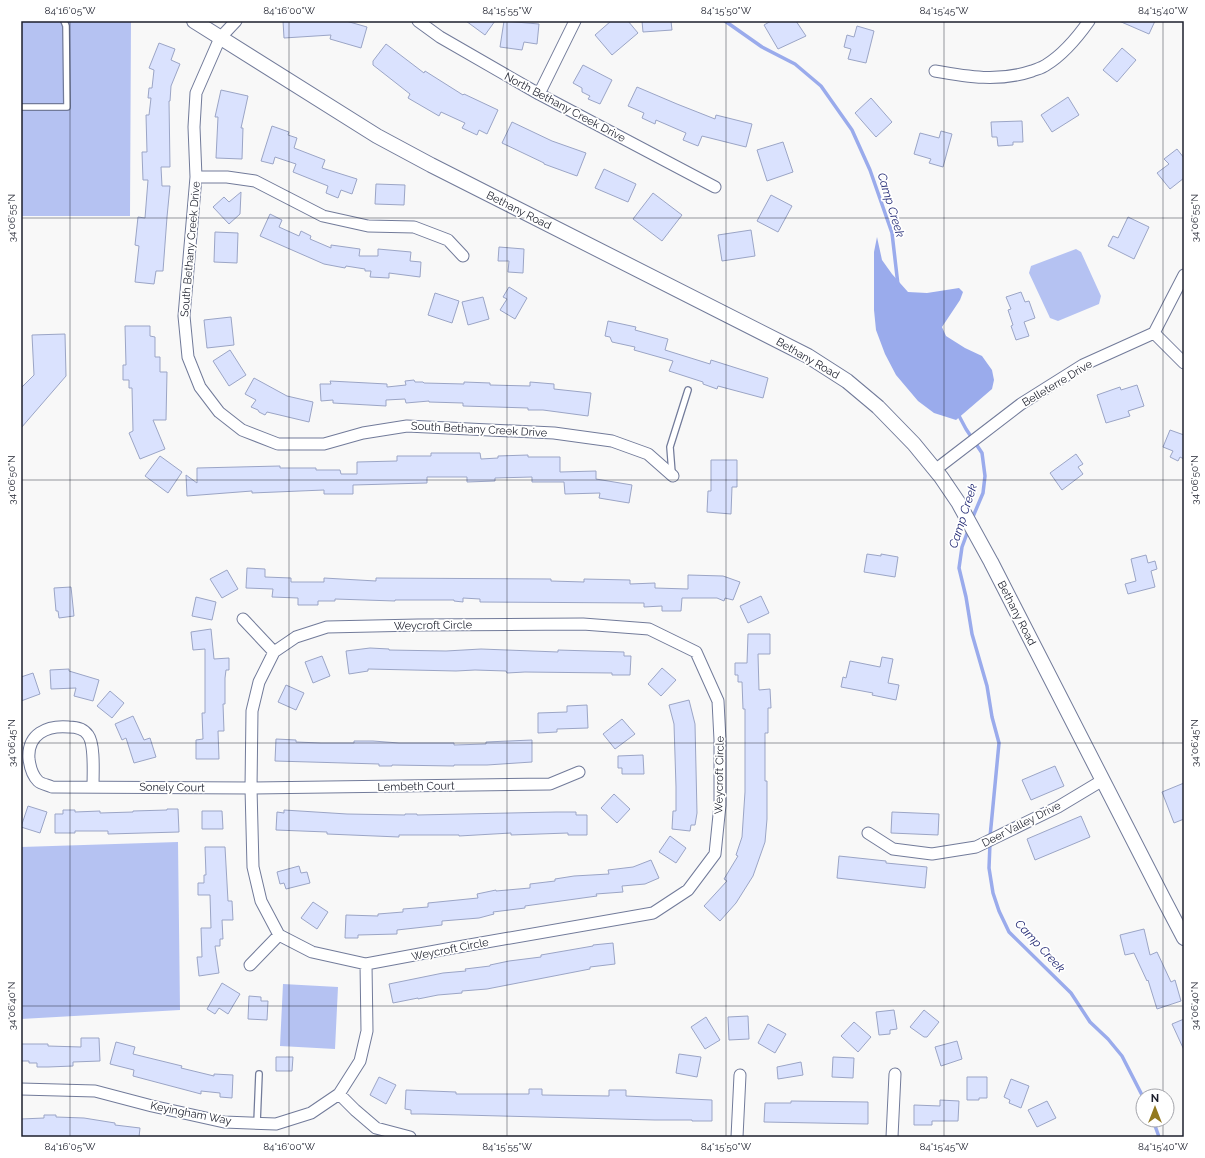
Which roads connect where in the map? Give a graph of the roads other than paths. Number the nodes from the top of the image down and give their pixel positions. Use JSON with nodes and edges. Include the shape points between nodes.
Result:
{"nodes":[{"id":1,"x":64,"y":21,"type":"edge"},
{"id":2,"x":194,"y":21,"type":"edge"},
{"id":3,"x":236,"y":21,"type":"edge"},
{"id":4,"x":418,"y":21,"type":"edge"},
{"id":5,"x":575,"y":21,"type":"edge"},
{"id":6,"x":1089,"y":21,"type":"edge"},
{"id":7,"x":220,"y":38,"type":"junction"},
{"id":8,"x":935,"y":71,"type":"dead end"},
{"id":9,"x":539,"y":94,"type":"junction"},
{"id":10,"x":21,"y":107,"type":"edge"},
{"id":11,"x":196,"y":177,"type":"junction"},
{"id":12,"x":715,"y":187,"type":"dead end"},
{"id":13,"x":463,"y":256,"type":"dead end"},
{"id":14,"x":1184,"y":275,"type":"edge"},
{"id":15,"x":1154,"y":333,"type":"junction"},
{"id":16,"x":1184,"y":363,"type":"edge"},
{"id":17,"x":688,"y":390,"type":"dead end"},
{"id":18,"x":935,"y":470,"type":"junction"},
{"id":19,"x":672,"y":476,"type":"joint"},
{"id":20,"x":243,"y":619,"type":"dead end"},
{"id":21,"x":274,"y":652,"type":"junction"},
{"id":22,"x":579,"y":772,"type":"dead end"},
{"id":23,"x":1103,"y":780,"type":"junction"},
{"id":24,"x":93,"y":786,"type":"junction"},
{"id":25,"x":251,"y":788,"type":"junction"},
{"id":26,"x":868,"y":833,"type":"dead end"},
{"id":27,"x":279,"y":935,"type":"junction"},
{"id":28,"x":1184,"y":938,"type":"edge"},
{"id":29,"x":366,"y":964,"type":"junction"},
{"id":30,"x":250,"y":965,"type":"dead end"},
{"id":31,"x":259,"y":1074,"type":"dead end"},
{"id":32,"x":895,"y":1074,"type":"dead end"},
{"id":33,"x":740,"y":1075,"type":"dead end"},
{"id":34,"x":21,"y":1089,"type":"edge"},
{"id":35,"x":339,"y":1094,"type":"junction"},
{"id":36,"x":257,"y":1123,"type":"junction"},
{"id":37,"x":410,"y":1137,"type":"edge"},
{"id":38,"x":737,"y":1137,"type":"edge"},
{"id":39,"x":892,"y":1137,"type":"edge"}],
"edges":[{"from":1,"to":10,"type":"lane","via":[[67,107]]},
{"from":2,"to":7,"type":"street","name":"Bethany Road"},
{"from":3,"to":7,"type":"street"},
{"from":4,"to":9,"type":"street","name":"North Bethany Creek Drive","via":[[440,37]]},
{"from":5,"to":9,"type":"street"},
{"from":6,"to":8,"type":"street","via":[[1059,56],[1045,66],[1022,74],[972,78]]},
{"from":7,"to":11,"type":"street","name":"South Bethany Creek Drive","via":[[196,93]]},
{"from":7,"to":18,"type":"street","name":"Bethany Road","via":[[377,136],[808,356],[847,381],[878,407]]},
{"from":9,"to":12,"type":"street","name":"North Bethany Creek Drive"},
{"from":11,"to":13,"type":"street","via":[[227,177],[255,181],[323,216],[368,226],[414,227],[448,240]]},
{"from":11,"to":19,"type":"street","name":"South Bethany Creek Drive","via":[[184,316],[188,358],[200,387],[219,412],[242,430],[278,444],[324,444],[363,433],[407,426],[554,433],[612,441],[648,454]]},
{"from":14,"to":15,"type":"street"},
{"from":15,"to":16,"type":"street"},
{"from":15,"to":18,"type":"street","name":"Belleterre Drive","via":[[1083,365],[1020,404]]},
{"from":17,"to":19,"type":"lane","via":[[670,447]]},
{"from":18,"to":23,"type":"street","name":"Bethany Road","via":[[958,502],[991,562]]},
{"from":20,"to":21,"type":"street"},
{"from":21,"to":25,"type":"street","name":"Weycroft Circle","via":[[259,682],[252,711]]},
{"from":21,"to":29,"type":"street","name":"Weycroft Circle","via":[[296,637],[327,627],[583,624],[649,630],[696,652],[718,701],[720,805],[715,854],[688,890],[653,913]]},
{"from":22,"to":25,"type":"street","name":"Lembeth Court","via":[[550,784]]},
{"from":23,"to":26,"type":"street","name":"Deer Valley Drive","via":[[976,847],[932,854],[893,849]]},
{"from":23,"to":28,"type":"street","name":"Bethany Road"},
{"from":24,"to":24,"type":"street","name":"Sonely Court","via":[[52,787],[39,782],[30,769],[28,753],[33,738],[44,730],[60,726],[77,727],[88,735],[92,744]]},
{"from":24,"to":25,"type":"street","name":"Sonely Court"},
{"from":25,"to":27,"type":"street","name":"Weycroft Circle","via":[[253,867],[261,901]]},
{"from":27,"to":29,"type":"street","name":"Weycroft Circle","via":[[312,952]]},
{"from":27,"to":30,"type":"street"},
{"from":29,"to":35,"type":"street","name":"Keyingham Way","via":[[367,1032],[360,1061]]},
{"from":31,"to":36,"type":"lane"},
{"from":32,"to":39,"type":"street"},
{"from":33,"to":38,"type":"street"},
{"from":34,"to":36,"type":"street","name":"Keyingham Way","via":[[95,1091],[224,1122]]},
{"from":35,"to":36,"type":"street","name":"Keyingham Way","via":[[311,1113],[276,1124]]},
{"from":35,"to":37,"type":"street","via":[[376,1128]]}]}
